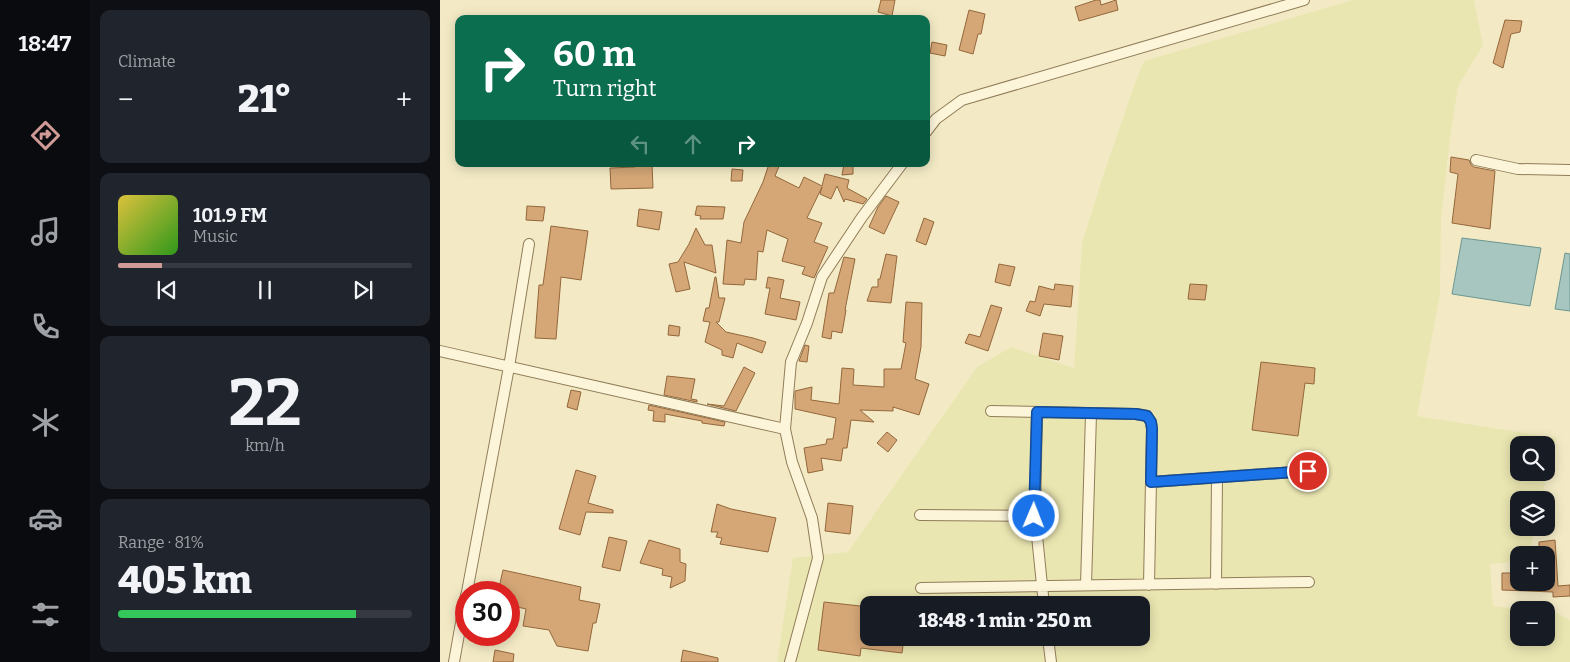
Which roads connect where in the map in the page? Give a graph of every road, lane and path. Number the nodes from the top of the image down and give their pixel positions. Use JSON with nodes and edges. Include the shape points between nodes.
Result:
{"nodes":[{"id":1,"x":1304,"y":0,"type":"edge"},
{"id":2,"x":930,"y":127,"type":"edge"},
{"id":3,"x":1476,"y":160,"type":"dead end"},
{"id":4,"x":900,"y":167,"type":"edge"},
{"id":5,"x":1570,"y":170,"type":"edge"},
{"id":6,"x":529,"y":244,"type":"dead end"},
{"id":7,"x":440,"y":351,"type":"edge"},
{"id":8,"x":509,"y":367,"type":"junction"},
{"id":9,"x":991,"y":411,"type":"dead end"},
{"id":10,"x":1037,"y":412,"type":"junction"},
{"id":11,"x":1091,"y":414,"type":"junction"},
{"id":12,"x":786,"y":429,"type":"junction"},
{"id":13,"x":1308,"y":471,"type":"dead end"},
{"id":14,"x":1217,"y":478,"type":"junction"},
{"id":15,"x":1151,"y":482,"type":"junction"},
{"id":16,"x":920,"y":515,"type":"dead end"},
{"id":17,"x":1034,"y":516,"type":"junction"},
{"id":18,"x":468,"y":581,"type":"edge"},
{"id":19,"x":1309,"y":582,"type":"dead end"},
{"id":20,"x":1216,"y":584,"type":"junction"},
{"id":21,"x":1086,"y":585,"type":"junction"},
{"id":22,"x":1149,"y":585,"type":"junction"},
{"id":23,"x":1041,"y":587,"type":"junction"},
{"id":24,"x":921,"y":588,"type":"dead end"},
{"id":25,"x":1042,"y":596,"type":"edge"},
{"id":26,"x":457,"y":646,"type":"edge"},
{"id":27,"x":1049,"y":646,"type":"edge"},
{"id":28,"x":454,"y":662,"type":"edge"},
{"id":29,"x":790,"y":662,"type":"edge"},
{"id":30,"x":1051,"y":662,"type":"edge"}],
"edges":[{"from":1,"to":2,"type":"street","via":[[962,100]]},
{"from":3,"to":5,"type":"street","via":[[1518,168]]},
{"from":4,"to":12,"type":"street","via":[[822,277],[791,362]]},
{"from":6,"to":8,"type":"street"},
{"from":7,"to":8,"type":"street"},
{"from":8,"to":12,"type":"street"},
{"from":8,"to":18,"type":"street"},
{"from":9,"to":10,"type":"street"},
{"from":10,"to":11,"type":"street"},
{"from":10,"to":17,"type":"street"},
{"from":11,"to":15,"type":"street","via":[[1147,416],[1152,429]]},
{"from":11,"to":21,"type":"street"},
{"from":12,"to":29,"type":"street","via":[[792,462],[812,518],[818,558]]},
{"from":13,"to":14,"type":"street"},
{"from":14,"to":15,"type":"street"},
{"from":14,"to":20,"type":"street"},
{"from":15,"to":22,"type":"street"},
{"from":16,"to":17,"type":"street"},
{"from":17,"to":23,"type":"street"},
{"from":19,"to":20,"type":"street"},
{"from":20,"to":22,"type":"street"},
{"from":21,"to":22,"type":"street"},
{"from":21,"to":23,"type":"street"},
{"from":23,"to":24,"type":"street"},
{"from":23,"to":25,"type":"street"},
{"from":26,"to":28,"type":"street"},
{"from":27,"to":30,"type":"street"}]}
